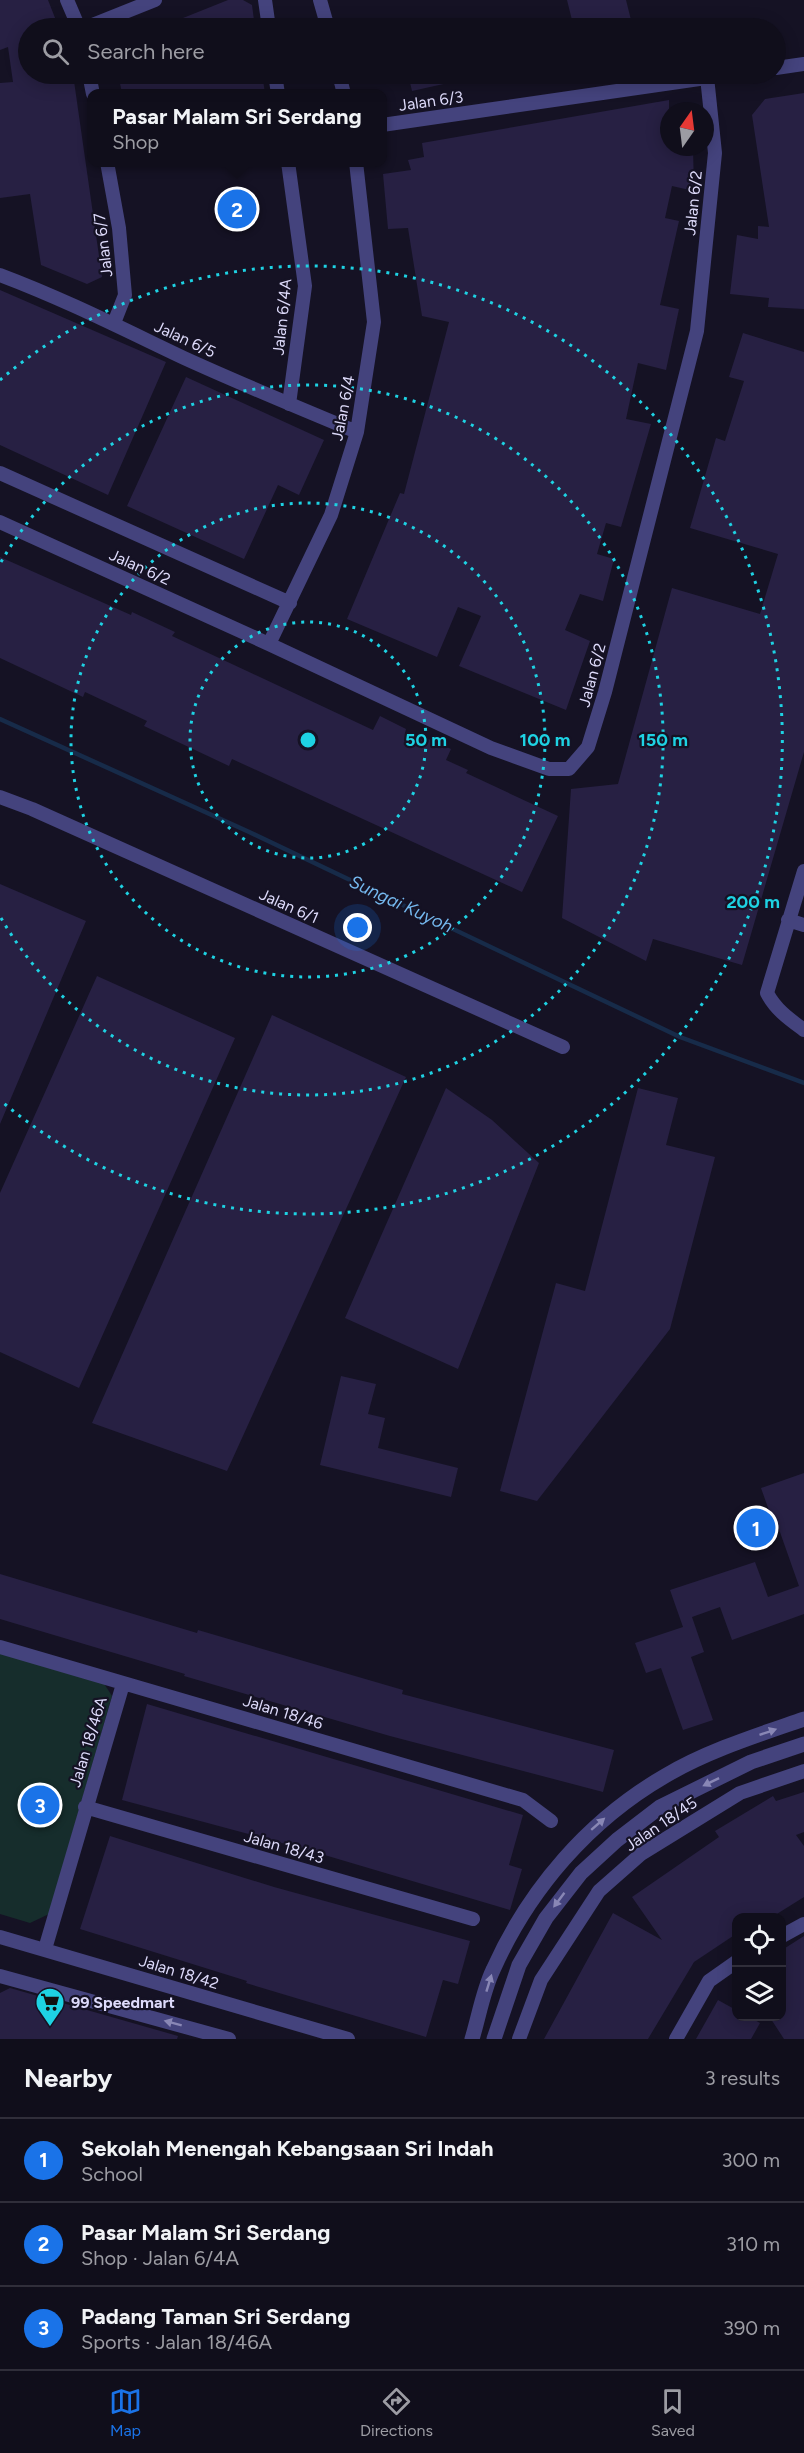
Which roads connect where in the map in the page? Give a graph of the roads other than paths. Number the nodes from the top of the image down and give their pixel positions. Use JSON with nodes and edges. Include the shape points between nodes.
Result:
{"nodes":[{"id":1,"x":68,"y":0,"type":"edge"},
{"id":2,"x":155,"y":0,"type":"edge"},
{"id":3,"x":265,"y":0,"type":"edge"},
{"id":4,"x":320,"y":0,"type":"edge"},
{"id":5,"x":75,"y":18,"type":"edge"},
{"id":6,"x":110,"y":18,"type":"edge"},
{"id":7,"x":268,"y":18,"type":"edge"},
{"id":8,"x":325,"y":18,"type":"edge"},
{"id":9,"x":804,"y":64,"type":"edge"},
{"id":10,"x":786,"y":67,"type":"edge"},
{"id":11,"x":660,"y":84,"type":"edge"},
{"id":12,"x":708,"y":84,"type":"edge"},
{"id":13,"x":387,"y":124,"type":"edge"},
{"id":14,"x":108,"y":167,"type":"edge"},
{"id":15,"x":289,"y":167,"type":"edge"},
{"id":16,"x":357,"y":167,"type":"edge"},
{"id":17,"x":0,"y":275,"type":"edge"},
{"id":18,"x":114,"y":323,"type":"junction"},
{"id":19,"x":289,"y":404,"type":"junction"},
{"id":20,"x":357,"y":432,"type":"junction"},
{"id":21,"x":0,"y":473,"type":"edge"},
{"id":22,"x":0,"y":522,"type":"edge"},
{"id":23,"x":290,"y":603,"type":"junction"},
{"id":24,"x":269,"y":644,"type":"junction"},
{"id":25,"x":0,"y":797,"type":"edge"},
{"id":26,"x":804,"y":871,"type":"edge"},
{"id":27,"x":788,"y":920,"type":"junction"},
{"id":28,"x":804,"y":925,"type":"edge"},
{"id":29,"x":804,"y":1030,"type":"edge"},
{"id":30,"x":563,"y":1047,"type":"dead end"},
{"id":31,"x":0,"y":1647,"type":"edge"},
{"id":32,"x":123,"y":1684,"type":"junction"},
{"id":33,"x":804,"y":1719,"type":"edge"},
{"id":34,"x":804,"y":1744,"type":"edge"},
{"id":35,"x":804,"y":1771,"type":"edge"},
{"id":36,"x":85,"y":1807,"type":"junction"},
{"id":37,"x":551,"y":1821,"type":"dead end"},
{"id":38,"x":473,"y":1919,"type":"dead end"},
{"id":39,"x":804,"y":1924,"type":"edge"},
{"id":40,"x":786,"y":1934,"type":"edge"},
{"id":41,"x":0,"y":1937,"type":"edge"},
{"id":42,"x":45,"y":1949,"type":"junction"},
{"id":43,"x":732,"y":1965,"type":"edge"},
{"id":44,"x":0,"y":1976,"type":"edge"},
{"id":45,"x":229,"y":2039,"type":"edge"},
{"id":46,"x":348,"y":2039,"type":"edge"},
{"id":47,"x":472,"y":2039,"type":"edge"},
{"id":48,"x":494,"y":2039,"type":"edge"},
{"id":49,"x":519,"y":2039,"type":"edge"},
{"id":50,"x":676,"y":2039,"type":"edge"}],
"edges":[{"from":1,"to":5,"type":"street"},
{"from":2,"to":6,"type":"street"},
{"from":3,"to":7,"type":"street"},
{"from":4,"to":8,"type":"street"},
{"from":9,"to":10,"type":"street"},
{"from":11,"to":13,"type":"street","name":"Jalan 6/3"},
{"from":12,"to":24,"type":"street","name":"Jalan 6/2","via":[[715,153],[697,331],[588,747],[569,770],[549,769],[491,748]]},
{"from":14,"to":18,"type":"street","name":"Jalan 6/7","via":[[125,295]]},
{"from":15,"to":19,"type":"street","name":"Jalan 6/4A","via":[[305,286]]},
{"from":16,"to":20,"type":"street","name":"Jalan 6/4","via":[[374,322]]},
{"from":17,"to":18,"type":"street","name":"Jalan 6/5"},
{"from":18,"to":19,"type":"street","name":"Jalan 6/5"},
{"from":19,"to":20,"type":"street","name":"Jalan 6/5"},
{"from":20,"to":23,"type":"street","name":"Jalan 6/4","via":[[331,515]]},
{"from":21,"to":23,"type":"street"},
{"from":22,"to":24,"type":"street","name":"Jalan 6/2"},
{"from":23,"to":24,"type":"street","name":"Jalan 6/4"},
{"from":25,"to":30,"type":"street","name":"Jalan 6/1"},
{"from":26,"to":27,"type":"street"},
{"from":27,"to":28,"type":"street"},
{"from":27,"to":29,"type":"street","via":[[767,993],[784,1016]]},
{"from":31,"to":32,"type":"street","name":"Jalan 18/46"},
{"from":32,"to":36,"type":"street","name":"Jalan 18/46A"},
{"from":32,"to":37,"type":"street","name":"Jalan 18/46","via":[[523,1800]]},
{"from":47,"to":33,"type":"street","one_way":true,"via":[[492,1971],[514,1929],[578,1841],[619,1806],[666,1775],[746,1739]]},
{"from":34,"to":48,"type":"street","one_way":true,"via":[[751,1762],[660,1807],[581,1873],[546,1918],[519,1965]]},
{"from":35,"to":49,"type":"street","name":"Jalan 18/45","via":[[740,1792],[641,1854],[599,1892],[541,1980]]},
{"from":36,"to":38,"type":"street","name":"Jalan 18/43"},
{"from":36,"to":42,"type":"street","name":"Jalan 18/46A"},
{"from":39,"to":40,"type":"street"},
{"from":41,"to":42,"type":"street","name":"Jalan 18/42"},
{"from":42,"to":46,"type":"street","name":"Jalan 18/42"},
{"from":43,"to":50,"type":"street","via":[[709,1981]]},
{"from":45,"to":44,"type":"street","one_way":true}]}
